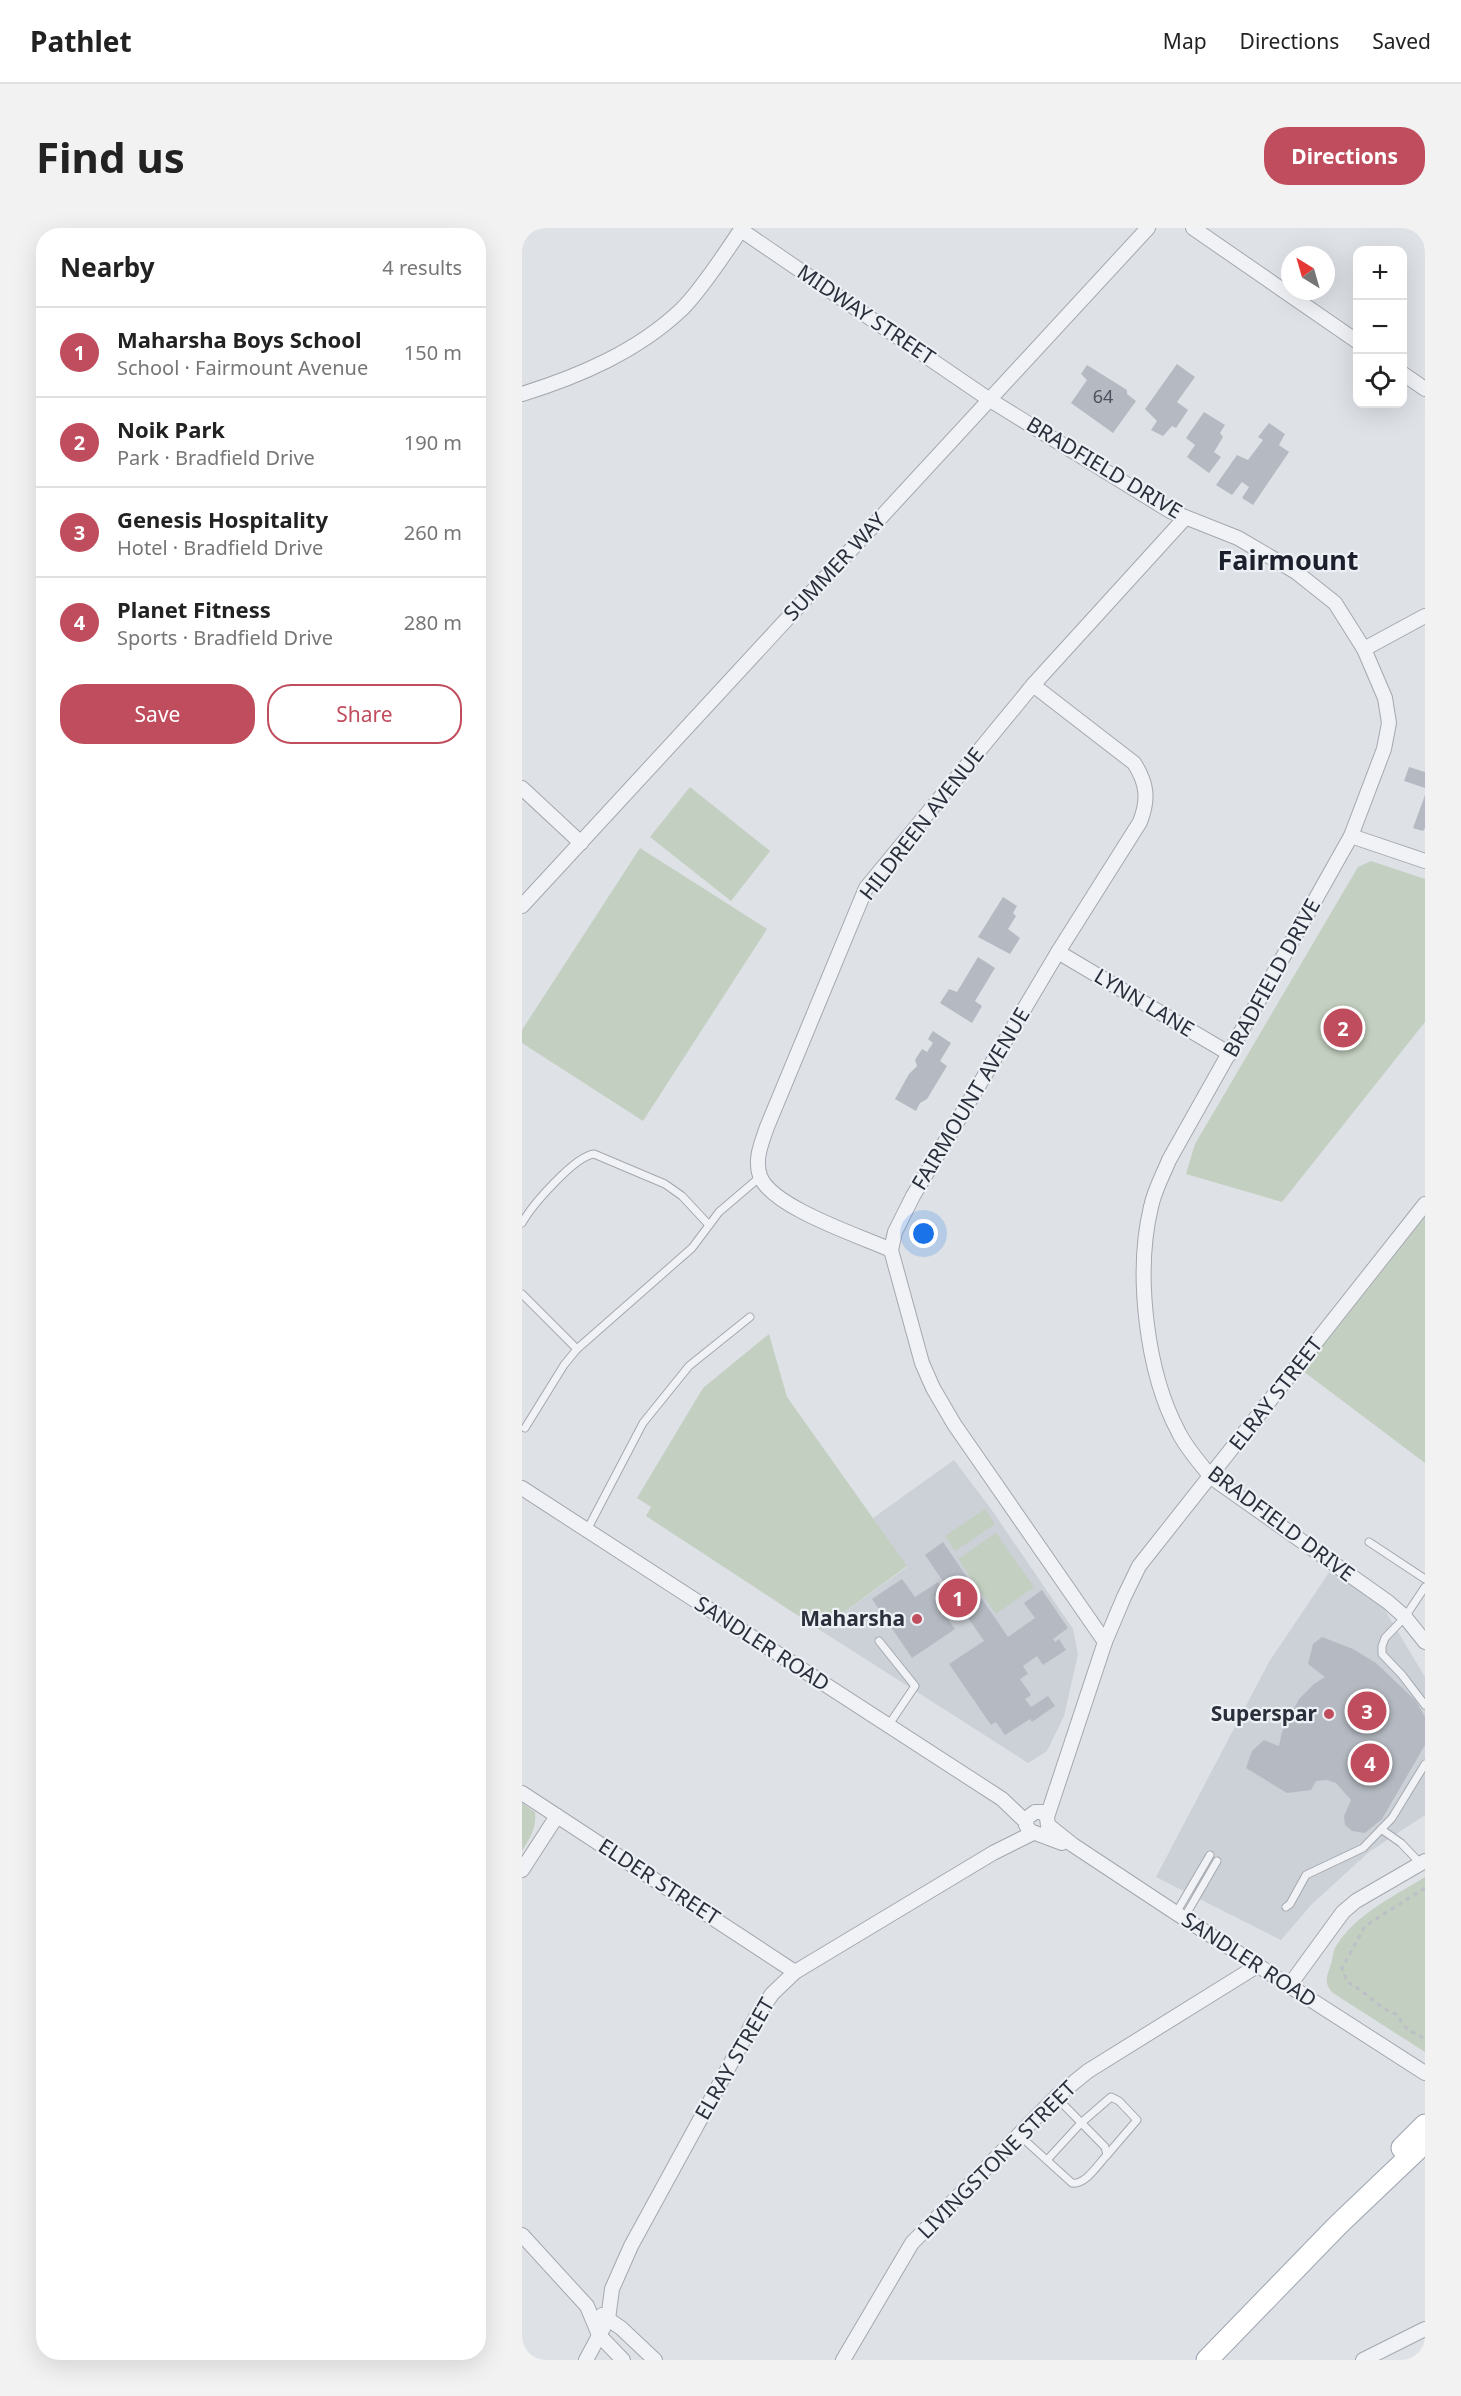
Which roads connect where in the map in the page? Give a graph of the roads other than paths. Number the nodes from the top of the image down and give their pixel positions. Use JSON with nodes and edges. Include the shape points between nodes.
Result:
{"nodes":[{"id":1,"x":1148,"y":228,"type":"edge"},
{"id":2,"x":1193,"y":228,"type":"edge"},
{"id":3,"x":742,"y":229,"type":"edge"},
{"id":4,"x":1353,"y":339,"type":"edge"},
{"id":5,"x":1407,"y":377,"type":"edge"},
{"id":6,"x":1425,"y":389,"type":"edge"},
{"id":7,"x":522,"y":394,"type":"edge"},
{"id":8,"x":990,"y":399,"type":"junction"},
{"id":9,"x":1185,"y":518,"type":"junction"},
{"id":10,"x":1425,"y":616,"type":"edge"},
{"id":11,"x":1364,"y":649,"type":"junction"},
{"id":12,"x":1034,"y":685,"type":"junction"},
{"id":13,"x":522,"y":788,"type":"edge"},
{"id":14,"x":1351,"y":836,"type":"junction"},
{"id":15,"x":581,"y":843,"type":"junction"},
{"id":16,"x":1425,"y":861,"type":"edge"},
{"id":17,"x":522,"y":906,"type":"edge"},
{"id":18,"x":1058,"y":952,"type":"junction"},
{"id":19,"x":1230,"y":1054,"type":"junction"},
{"id":20,"x":760,"y":1177,"type":"junction"},
{"id":21,"x":1425,"y":1204,"type":"edge"},
{"id":22,"x":522,"y":1222,"type":"edge"},
{"id":23,"x":709,"y":1225,"type":"junction"},
{"id":24,"x":891,"y":1250,"type":"junction"},
{"id":25,"x":522,"y":1294,"type":"edge"},
{"id":26,"x":750,"y":1317,"type":"dead end"},
{"id":27,"x":577,"y":1348,"type":"junction"},
{"id":28,"x":525,"y":1428,"type":"dead end"},
{"id":29,"x":1211,"y":1477,"type":"junction"},
{"id":30,"x":522,"y":1488,"type":"edge"},
{"id":31,"x":587,"y":1530,"type":"junction"},
{"id":32,"x":1369,"y":1542,"type":"dead end"},
{"id":33,"x":1425,"y":1579,"type":"edge"},
{"id":34,"x":1425,"y":1587,"type":"edge"},
{"id":35,"x":1405,"y":1617,"type":"junction"},
{"id":36,"x":879,"y":1641,"type":"dead end"},
{"id":37,"x":1106,"y":1642,"type":"junction"},
{"id":38,"x":1425,"y":1642,"type":"edge"},
{"id":39,"x":1425,"y":1705,"type":"edge"},
{"id":40,"x":888,"y":1726,"type":"junction"},
{"id":41,"x":1425,"y":1764,"type":"edge"},
{"id":42,"x":522,"y":1792,"type":"edge"},
{"id":43,"x":557,"y":1816,"type":"junction"},
{"id":44,"x":1037,"y":1822,"type":"junction"},
{"id":45,"x":1381,"y":1828,"type":"junction"},
{"id":46,"x":1210,"y":1856,"type":"dead end"},
{"id":47,"x":1217,"y":1861,"type":"dead end"},
{"id":48,"x":1423,"y":1862,"type":"edge"},
{"id":49,"x":522,"y":1870,"type":"edge"},
{"id":50,"x":1286,"y":1907,"type":"dead end"},
{"id":51,"x":1180,"y":1915,"type":"junction"},
{"id":52,"x":1257,"y":1966,"type":"junction"},
{"id":53,"x":795,"y":1972,"type":"junction"},
{"id":54,"x":1289,"y":1986,"type":"junction"},
{"id":55,"x":1425,"y":2073,"type":"edge"},
{"id":56,"x":1056,"y":2097,"type":"junction"},
{"id":57,"x":1081,"y":2123,"type":"junction"},
{"id":58,"x":1425,"y":2125,"type":"edge"},
{"id":59,"x":1019,"y":2135,"type":"junction"},
{"id":60,"x":1425,"y":2142,"type":"edge"},
{"id":61,"x":1107,"y":2155,"type":"junction"},
{"id":62,"x":1047,"y":2160,"type":"junction"},
{"id":63,"x":1338,"y":2225,"type":"junction"},
{"id":64,"x":522,"y":2235,"type":"edge"},
{"id":65,"x":587,"y":2306,"type":"junction"},
{"id":66,"x":608,"y":2319,"type":"junction"},
{"id":67,"x":1425,"y":2329,"type":"edge"},
{"id":68,"x":599,"y":2335,"type":"junction"},
{"id":69,"x":586,"y":2360,"type":"edge"},
{"id":70,"x":623,"y":2360,"type":"edge"},
{"id":71,"x":655,"y":2360,"type":"edge"},
{"id":72,"x":843,"y":2360,"type":"edge"},
{"id":73,"x":1207,"y":2360,"type":"edge"},
{"id":74,"x":1363,"y":2360,"type":"edge"}],
"edges":[{"from":1,"to":8,"type":"street","name":"SUMMER WAY"},
{"from":2,"to":4,"type":"street"},
{"from":3,"to":7,"type":"street","via":[[684,307],[658,330],[612,358],[558,383]]},
{"from":3,"to":8,"type":"street","name":"MIDWAY STREET"},
{"from":5,"to":6,"type":"street"},
{"from":8,"to":9,"type":"street","name":"BRADFIELD DRIVE"},
{"from":8,"to":15,"type":"street","name":"SUMMER WAY"},
{"from":9,"to":11,"type":"street","name":"BRADFIELD DRIVE","via":[[1238,538],[1296,572],[1335,603]]},
{"from":9,"to":12,"type":"street","name":"HILDREEN AVENUE"},
{"from":10,"to":11,"type":"street"},
{"from":11,"to":14,"type":"street","name":"BRADFIELD DRIVE","via":[[1385,698],[1389,723],[1384,749]]},
{"from":12,"to":18,"type":"street","name":"FAIRMOUNT AVENUE","via":[[1134,763],[1146,791],[1146,807],[1140,822]]},
{"from":12,"to":20,"type":"street","name":"HILDREEN AVENUE","via":[[866,888],[759,1151]]},
{"from":13,"to":15,"type":"street"},
{"from":14,"to":16,"type":"street"},
{"from":14,"to":19,"type":"street","name":"BRADFIELD DRIVE"},
{"from":15,"to":17,"type":"street","name":"SUMMER WAY"},
{"from":18,"to":19,"type":"street","name":"LYNN LANE"},
{"from":18,"to":24,"type":"street","name":"FAIRMOUNT AVENUE","via":[[913,1196],[895,1232]]},
{"from":19,"to":29,"type":"street","name":"BRADFIELD DRIVE","via":[[1169,1160],[1155,1196],[1142,1269],[1151,1347],[1166,1402],[1180,1435]]},
{"from":20,"to":23,"type":"lane","via":[[727,1203]]},
{"from":20,"to":24,"type":"street","via":[[770,1192],[786,1204]]},
{"from":21,"to":29,"type":"street","name":"ELRAY STREET"},
{"from":22,"to":23,"type":"lane","via":[[548,1190],[584,1157],[594,1154],[665,1184]]},
{"from":23,"to":27,"type":"lane","via":[[687,1253]]},
{"from":24,"to":37,"type":"street","via":[[917,1348],[933,1388]]},
{"from":25,"to":27,"type":"lane"},
{"from":26,"to":31,"type":"lane","via":[[690,1366],[650,1415],[635,1436]]},
{"from":27,"to":28,"type":"lane"},
{"from":29,"to":35,"type":"street","name":"BRADFIELD DRIVE"},
{"from":29,"to":37,"type":"street","name":"ELRAY STREET","via":[[1140,1566]]},
{"from":30,"to":31,"type":"street","name":"SANDLER ROAD"},
{"from":31,"to":40,"type":"street","name":"SANDLER ROAD"},
{"from":32,"to":33,"type":"lane"},
{"from":34,"to":35,"type":"lane"},
{"from":35,"to":38,"type":"street","name":"BRADFIELD DRIVE"},
{"from":35,"to":39,"type":"lane","via":[[1385,1638],[1382,1654]]},
{"from":36,"to":40,"type":"lane","via":[[915,1686]]},
{"from":37,"to":44,"type":"street","name":"ELRAY STREET","via":[[1056,1789]]},
{"from":40,"to":44,"type":"street","name":"SANDLER ROAD"},
{"from":41,"to":45,"type":"lane","via":[[1392,1818]]},
{"from":42,"to":43,"type":"street","name":"ELDER STREET"},
{"from":43,"to":49,"type":"street"},
{"from":43,"to":53,"type":"street","name":"ELDER STREET"},
{"from":44,"to":51,"type":"street","name":"SANDLER ROAD"},
{"from":44,"to":53,"type":"street","name":"ELRAY STREET","via":[[993,1853]]},
{"from":45,"to":48,"type":"lane"},
{"from":45,"to":50,"type":"lane","via":[[1363,1848],[1306,1875]]},
{"from":46,"to":51,"type":"lane"},
{"from":47,"to":51,"type":"lane"},
{"from":48,"to":54,"type":"street","via":[[1343,1912]]},
{"from":51,"to":52,"type":"street","name":"SANDLER ROAD"},
{"from":52,"to":54,"type":"street","name":"SANDLER ROAD"},
{"from":52,"to":56,"type":"street","name":"LIVINGSTONE STREET","via":[[1088,2071]]},
{"from":53,"to":66,"type":"street","name":"ELRAY STREET","via":[[763,2005],[648,2211],[616,2275]]},
{"from":54,"to":55,"type":"street","name":"SANDLER ROAD"},
{"from":56,"to":57,"type":"lane"},
{"from":56,"to":59,"type":"street","name":"LIVINGSTONE STREET"},
{"from":57,"to":61,"type":"lane","via":[[1102,2142]]},
{"from":57,"to":61,"type":"lane","via":[[1111,2097],[1137,2117]]},
{"from":57,"to":62,"type":"lane"},
{"from":58,"to":63,"type":"main road","via":[[1373,2179]]},
{"from":59,"to":62,"type":"lane"},
{"from":59,"to":72,"type":"street","name":"LIVINGSTONE STREET","via":[[912,2243]]},
{"from":60,"to":63,"type":"main road"},
{"from":61,"to":62,"type":"lane","via":[[1078,2184]]},
{"from":63,"to":73,"type":"main road"},
{"from":64,"to":65,"type":"street"},
{"from":65,"to":66,"type":"street"},
{"from":65,"to":68,"type":"street"},
{"from":66,"to":68,"type":"street","name":"ELRAY STREET"},
{"from":66,"to":71,"type":"street"},
{"from":67,"to":74,"type":"street"},
{"from":68,"to":69,"type":"street","name":"ELRAY STREET"},
{"from":68,"to":70,"type":"street"}]}
